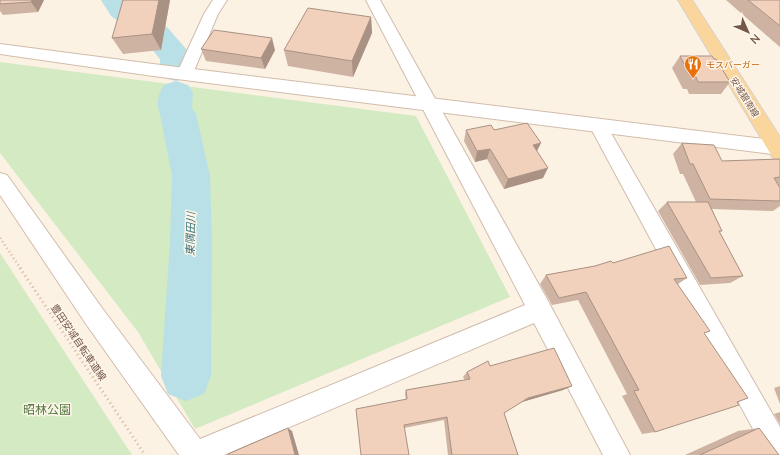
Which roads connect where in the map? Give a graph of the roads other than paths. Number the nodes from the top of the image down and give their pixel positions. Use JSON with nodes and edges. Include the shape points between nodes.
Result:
{"nodes":[{"id":1,"x":220,"y":0,"type":"edge"},
{"id":2,"x":373,"y":0,"type":"edge"},
{"id":3,"x":685,"y":0,"type":"edge"},
{"id":4,"x":0,"y":49,"type":"edge"},
{"id":5,"x":185,"y":73,"type":"junction"},
{"id":6,"x":430,"y":104,"type":"junction"},
{"id":7,"x":598,"y":125,"type":"junction"},
{"id":8,"x":779,"y":150,"type":"edge"},
{"id":9,"x":0,"y":180,"type":"edge"},
{"id":10,"x":540,"y":309,"type":"junction"},
{"id":11,"x":780,"y":453,"type":"edge"},
{"id":12,"x":194,"y":455,"type":"edge"},
{"id":13,"x":618,"y":455,"type":"edge"}],
"edges":[{"from":1,"to":5,"type":"street","via":[[211,14]]},
{"from":2,"to":6,"type":"street"},
{"from":3,"to":8,"type":"main road","name":"安城碧南線"},
{"from":4,"to":5,"type":"street"},
{"from":5,"to":6,"type":"street"},
{"from":6,"to":7,"type":"street"},
{"from":6,"to":10,"type":"street"},
{"from":7,"to":8,"type":"street"},
{"from":7,"to":11,"type":"street"},
{"from":9,"to":12,"type":"street"},
{"from":10,"to":12,"type":"street"},
{"from":10,"to":13,"type":"street"}]}
